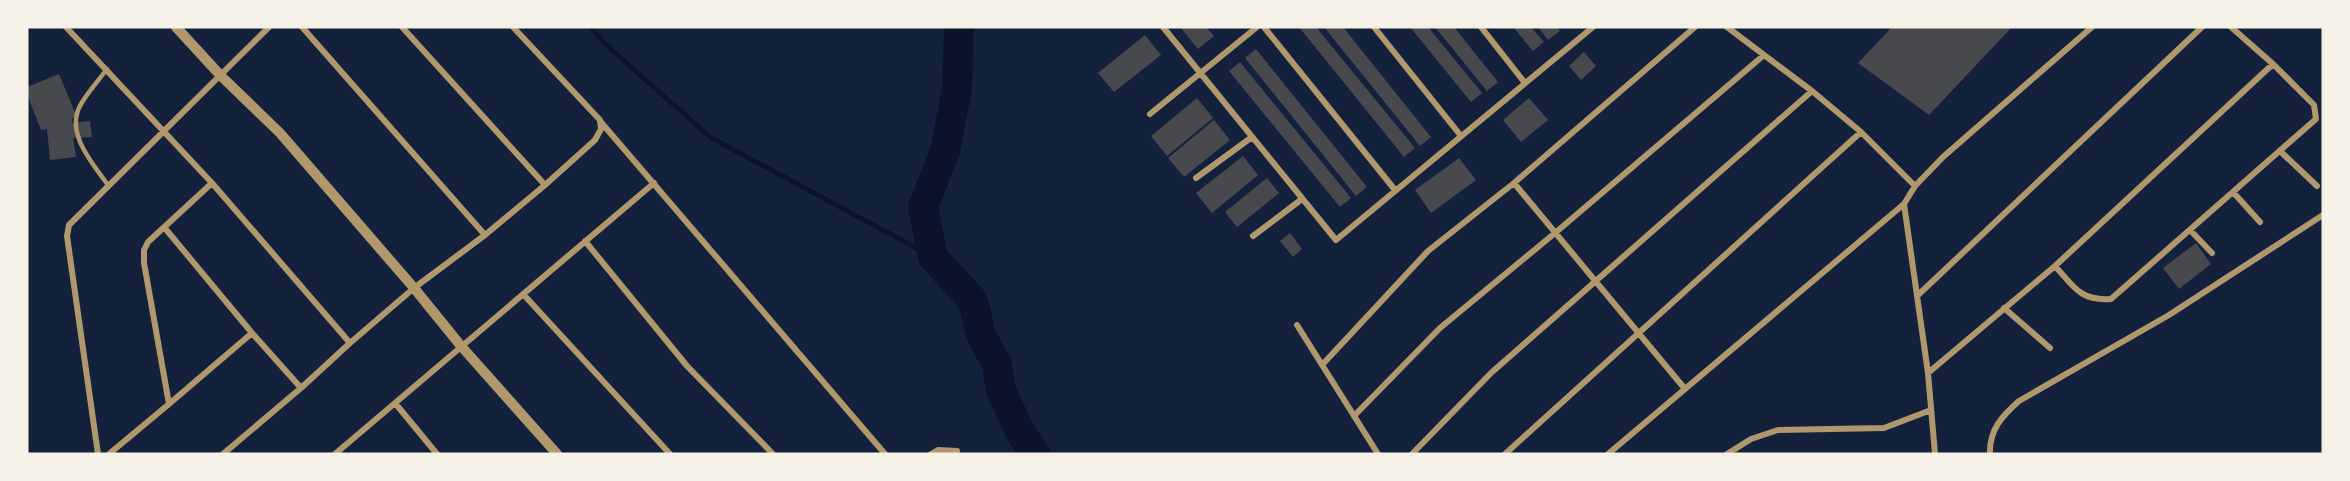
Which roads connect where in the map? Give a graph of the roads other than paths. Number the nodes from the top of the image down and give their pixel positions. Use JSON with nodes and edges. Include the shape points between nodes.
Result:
{"nodes":[{"id":1,"x":66,"y":27,"type":"edge"},
{"id":2,"x":176,"y":27,"type":"edge"},
{"id":3,"x":269,"y":27,"type":"edge"},
{"id":4,"x":302,"y":27,"type":"edge"},
{"id":5,"x":402,"y":27,"type":"edge"},
{"id":6,"x":513,"y":27,"type":"edge"},
{"id":7,"x":1163,"y":27,"type":"edge"},
{"id":8,"x":1257,"y":27,"type":"edge"},
{"id":9,"x":1264,"y":27,"type":"edge"},
{"id":10,"x":1374,"y":27,"type":"edge"},
{"id":11,"x":1481,"y":27,"type":"edge"},
{"id":12,"x":1695,"y":27,"type":"edge"},
{"id":13,"x":1727,"y":27,"type":"edge"},
{"id":14,"x":2092,"y":27,"type":"edge"},
{"id":15,"x":2202,"y":27,"type":"edge"},
{"id":16,"x":2231,"y":27,"type":"edge"},
{"id":17,"x":1590,"y":28,"type":"edge"},
{"id":18,"x":1764,"y":55,"type":"junction"},
{"id":19,"x":2273,"y":64,"type":"junction"},
{"id":20,"x":107,"y":69,"type":"junction"},
{"id":21,"x":1200,"y":74,"type":"junction"},
{"id":22,"x":221,"y":76,"type":"junction"},
{"id":23,"x":1525,"y":83,"type":"junction"},
{"id":24,"x":1812,"y":91,"type":"junction"},
{"id":25,"x":2314,"y":105,"type":"junction"},
{"id":26,"x":2323,"y":113,"type":"edge"},
{"id":27,"x":1150,"y":114,"type":"dead end"},
{"id":28,"x":600,"y":120,"type":"junction"},
{"id":29,"x":165,"y":130,"type":"junction"},
{"id":30,"x":1861,"y":132,"type":"junction"},
{"id":31,"x":1461,"y":136,"type":"junction"},
{"id":32,"x":1252,"y":137,"type":"junction"},
{"id":33,"x":2280,"y":151,"type":"junction"},
{"id":34,"x":1196,"y":178,"type":"dead end"},
{"id":35,"x":212,"y":183,"type":"junction"},
{"id":36,"x":654,"y":183,"type":"junction"},
{"id":37,"x":1514,"y":183,"type":"junction"},
{"id":38,"x":108,"y":185,"type":"junction"},
{"id":39,"x":545,"y":185,"type":"junction"},
{"id":40,"x":1915,"y":186,"type":"junction"},
{"id":41,"x":2317,"y":186,"type":"dead end"},
{"id":42,"x":1395,"y":190,"type":"junction"},
{"id":43,"x":2233,"y":192,"type":"junction"},
{"id":44,"x":1302,"y":199,"type":"junction"},
{"id":45,"x":1904,"y":204,"type":"junction"},
{"id":46,"x":2323,"y":215,"type":"edge"},
{"id":47,"x":2260,"y":222,"type":"dead end"},
{"id":48,"x":164,"y":227,"type":"junction"},
{"id":49,"x":2190,"y":230,"type":"junction"},
{"id":50,"x":1555,"y":233,"type":"junction"},
{"id":51,"x":485,"y":235,"type":"junction"},
{"id":52,"x":1253,"y":236,"type":"dead end"},
{"id":53,"x":585,"y":242,"type":"junction"},
{"id":54,"x":2212,"y":253,"type":"dead end"},
{"id":55,"x":2055,"y":266,"type":"junction"},
{"id":56,"x":1595,"y":280,"type":"junction"},
{"id":57,"x":414,"y":288,"type":"junction"},
{"id":58,"x":523,"y":294,"type":"junction"},
{"id":59,"x":1917,"y":296,"type":"junction"},
{"id":60,"x":2004,"y":308,"type":"junction"},
{"id":61,"x":1297,"y":325,"type":"dead end"},
{"id":62,"x":252,"y":333,"type":"junction"},
{"id":63,"x":1640,"y":334,"type":"junction"},
{"id":64,"x":350,"y":343,"type":"junction"},
{"id":65,"x":461,"y":346,"type":"junction"},
{"id":66,"x":2050,"y":348,"type":"dead end"},
{"id":67,"x":1322,"y":365,"type":"junction"},
{"id":68,"x":1928,"y":373,"type":"junction"},
{"id":69,"x":301,"y":388,"type":"junction"},
{"id":70,"x":1685,"y":388,"type":"junction"},
{"id":71,"x":395,"y":403,"type":"junction"},
{"id":72,"x":169,"y":404,"type":"junction"},
{"id":73,"x":1931,"y":410,"type":"junction"},
{"id":74,"x":1354,"y":416,"type":"junction"},
{"id":75,"x":343,"y":447,"type":"junction"},
{"id":76,"x":957,"y":451,"type":"dead end"},
{"id":77,"x":98,"y":454,"type":"edge"},
{"id":78,"x":109,"y":454,"type":"edge"},
{"id":79,"x":223,"y":454,"type":"edge"},
{"id":80,"x":335,"y":454,"type":"edge"},
{"id":81,"x":348,"y":454,"type":"edge"},
{"id":82,"x":437,"y":454,"type":"edge"},
{"id":83,"x":557,"y":454,"type":"edge"},
{"id":84,"x":670,"y":454,"type":"edge"},
{"id":85,"x":773,"y":454,"type":"edge"},
{"id":86,"x":885,"y":454,"type":"edge"},
{"id":87,"x":931,"y":454,"type":"edge"},
{"id":88,"x":1378,"y":454,"type":"edge"},
{"id":89,"x":1412,"y":454,"type":"edge"},
{"id":90,"x":1505,"y":454,"type":"edge"},
{"id":91,"x":1608,"y":454,"type":"edge"},
{"id":92,"x":1727,"y":454,"type":"edge"},
{"id":93,"x":1935,"y":454,"type":"edge"},
{"id":94,"x":1990,"y":454,"type":"edge"}],
"edges":[{"from":1,"to":20,"type":"street"},
{"from":2,"to":22,"type":"street"},
{"from":3,"to":22,"type":"street"},
{"from":4,"to":51,"type":"street"},
{"from":5,"to":39,"type":"street"},
{"from":6,"to":28,"type":"street"},
{"from":7,"to":21,"type":"street"},
{"from":8,"to":21,"type":"street"},
{"from":9,"to":42,"type":"street"},
{"from":10,"to":31,"type":"street"},
{"from":11,"to":23,"type":"street"},
{"from":12,"to":37,"type":"street"},
{"from":13,"to":18,"type":"street"},
{"from":14,"to":40,"type":"street"},
{"from":15,"to":59,"type":"street"},
{"from":16,"to":19,"type":"street"},
{"from":17,"to":23,"type":"street"},
{"from":18,"to":24,"type":"street"},
{"from":18,"to":50,"type":"street"},
{"from":19,"to":25,"type":"street"},
{"from":19,"to":55,"type":"street"},
{"from":20,"to":29,"type":"street"},
{"from":20,"to":38,"type":"lane","via":[[79,106],[76,123],[85,152]]},
{"from":21,"to":27,"type":"street"},
{"from":21,"to":32,"type":"street"},
{"from":22,"to":29,"type":"street"},
{"from":22,"to":57,"type":"street","via":[[280,134]]},
{"from":23,"to":31,"type":"street"},
{"from":24,"to":30,"type":"street"},
{"from":24,"to":56,"type":"street"},
{"from":25,"to":26,"type":"street"},
{"from":25,"to":33,"type":"street","via":[[2316,119]]},
{"from":28,"to":36,"type":"street"},
{"from":28,"to":39,"type":"street","via":[[601,129],[595,140]]},
{"from":29,"to":35,"type":"street"},
{"from":29,"to":38,"type":"street"},
{"from":30,"to":40,"type":"street"},
{"from":30,"to":63,"type":"street"},
{"from":31,"to":42,"type":"street"},
{"from":32,"to":34,"type":"street"},
{"from":32,"to":44,"type":"street"},
{"from":33,"to":41,"type":"street"},
{"from":33,"to":43,"type":"street"},
{"from":35,"to":48,"type":"street"},
{"from":35,"to":64,"type":"street"},
{"from":36,"to":53,"type":"street"},
{"from":36,"to":86,"type":"street"},
{"from":37,"to":50,"type":"street"},
{"from":37,"to":67,"type":"street","via":[[1428,251]]},
{"from":38,"to":77,"type":"street","via":[[69,225],[68,236]]},
{"from":39,"to":51,"type":"street"},
{"from":40,"to":45,"type":"street"},
{"from":42,"to":44,"type":"street","via":[[1336,240]]},
{"from":43,"to":47,"type":"street"},
{"from":43,"to":49,"type":"street"},
{"from":44,"to":52,"type":"street"},
{"from":45,"to":59,"type":"street"},
{"from":45,"to":70,"type":"street"},
{"from":46,"to":94,"type":"street","via":[[2169,315],[2019,401],[1992,432]]},
{"from":48,"to":62,"type":"street"},
{"from":48,"to":72,"type":"street","via":[[148,242],[144,263]]},
{"from":49,"to":54,"type":"street"},
{"from":49,"to":55,"type":"street","via":[[2111,299],[2082,295]]},
{"from":50,"to":56,"type":"street"},
{"from":50,"to":74,"type":"street","via":[[1440,328]]},
{"from":51,"to":57,"type":"street"},
{"from":53,"to":58,"type":"street"},
{"from":53,"to":85,"type":"street","via":[[687,366]]},
{"from":55,"to":60,"type":"street"},
{"from":56,"to":63,"type":"street"},
{"from":56,"to":89,"type":"street","via":[[1491,373]]},
{"from":57,"to":64,"type":"street"},
{"from":57,"to":65,"type":"street"},
{"from":58,"to":65,"type":"street"},
{"from":58,"to":84,"type":"street"},
{"from":59,"to":68,"type":"street"},
{"from":60,"to":66,"type":"street"},
{"from":60,"to":68,"type":"street"},
{"from":61,"to":67,"type":"street"},
{"from":62,"to":69,"type":"street"},
{"from":62,"to":72,"type":"street"},
{"from":63,"to":70,"type":"street"},
{"from":63,"to":90,"type":"street"},
{"from":64,"to":69,"type":"street"},
{"from":65,"to":71,"type":"street"},
{"from":65,"to":83,"type":"street"},
{"from":67,"to":74,"type":"street"},
{"from":68,"to":73,"type":"street"},
{"from":69,"to":79,"type":"street"},
{"from":70,"to":91,"type":"street"},
{"from":71,"to":75,"type":"street"},
{"from":71,"to":82,"type":"street"},
{"from":72,"to":78,"type":"street"},
{"from":73,"to":92,"type":"street","via":[[1884,428],[1778,429]]},
{"from":73,"to":93,"type":"street"},
{"from":74,"to":88,"type":"street"},
{"from":75,"to":80,"type":"street"},
{"from":75,"to":81,"type":"street"},
{"from":76,"to":87,"type":"street","via":[[938,450]]}]}
